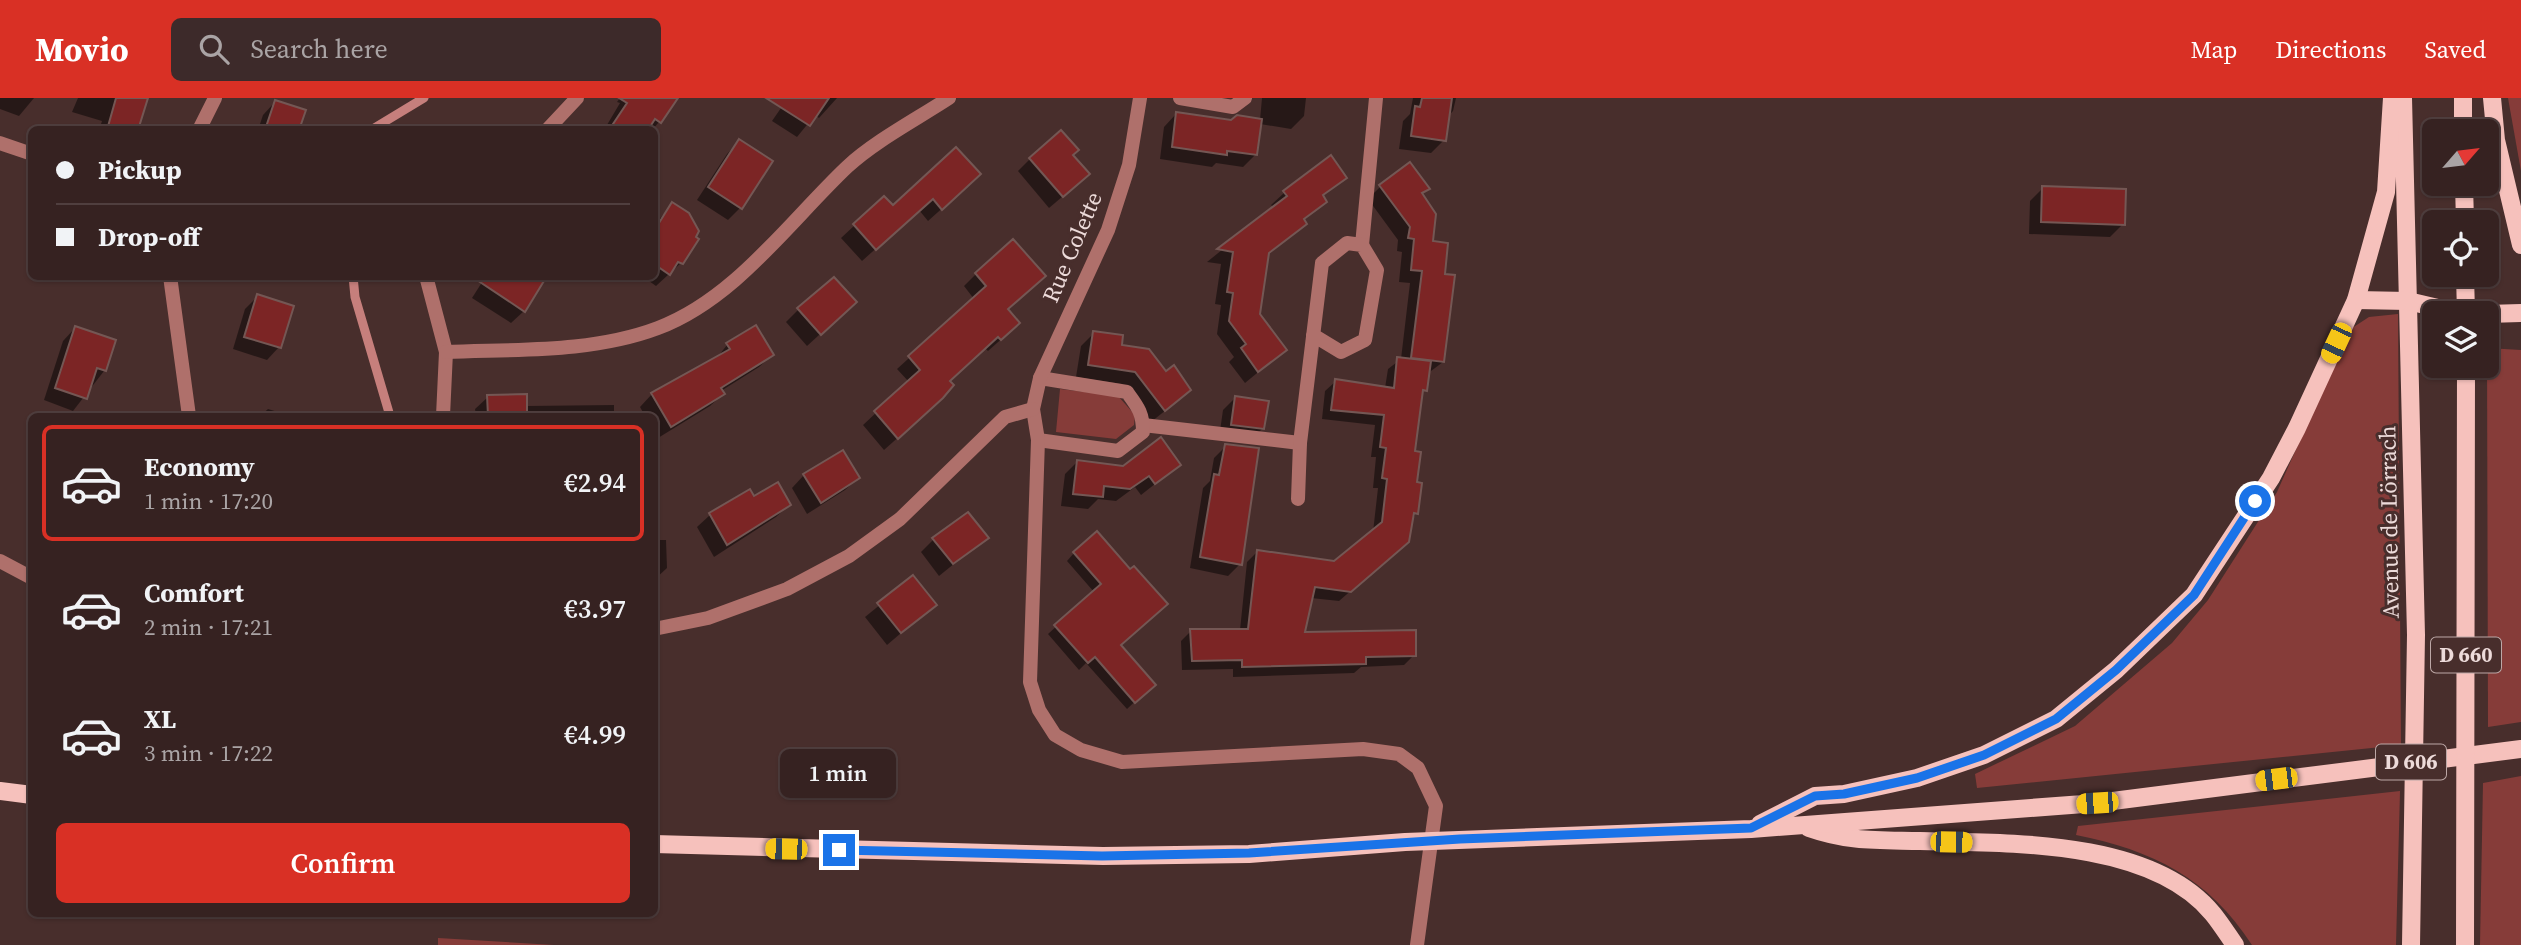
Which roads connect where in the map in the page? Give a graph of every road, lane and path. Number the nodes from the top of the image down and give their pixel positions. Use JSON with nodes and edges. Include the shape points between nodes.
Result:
{"nodes":[{"id":1,"x":215,"y":98,"type":"edge"},
{"id":2,"x":577,"y":98,"type":"edge"},
{"id":3,"x":949,"y":98,"type":"edge"},
{"id":4,"x":1140,"y":98,"type":"edge"},
{"id":5,"x":1180,"y":98,"type":"edge"},
{"id":6,"x":1245,"y":98,"type":"edge"},
{"id":7,"x":1376,"y":98,"type":"edge"},
{"id":8,"x":2392,"y":98,"type":"edge"},
{"id":9,"x":2403,"y":98,"type":"edge"},
{"id":10,"x":2463,"y":98,"type":"edge"},
{"id":11,"x":2492,"y":98,"type":"edge"},
{"id":12,"x":2463,"y":119,"type":"edge"},
{"id":13,"x":201,"y":126,"type":"edge"},
{"id":14,"x":551,"y":126,"type":"edge"},
{"id":15,"x":0,"y":143,"type":"edge"},
{"id":16,"x":28,"y":153,"type":"edge"},
{"id":17,"x":1362,"y":245,"type":"junction"},
{"id":18,"x":2521,"y":245,"type":"edge"},
{"id":19,"x":171,"y":280,"type":"edge"},
{"id":20,"x":427,"y":280,"type":"edge"},
{"id":21,"x":2356,"y":300,"type":"junction"},
{"id":22,"x":2408,"y":301,"type":"junction"},
{"id":23,"x":2422,"y":304,"type":"edge"},
{"id":24,"x":2521,"y":313,"type":"edge"},
{"id":25,"x":2499,"y":314,"type":"edge"},
{"id":26,"x":1313,"y":335,"type":"junction"},
{"id":27,"x":446,"y":352,"type":"junction"},
{"id":28,"x":1040,"y":378,"type":"junction"},
{"id":29,"x":2466,"y":378,"type":"edge"},
{"id":30,"x":1033,"y":410,"type":"junction"},
{"id":31,"x":189,"y":413,"type":"edge"},
{"id":32,"x":443,"y":413,"type":"edge"},
{"id":33,"x":1143,"y":425,"type":"junction"},
{"id":34,"x":1038,"y":440,"type":"junction"},
{"id":35,"x":1300,"y":443,"type":"junction"},
{"id":36,"x":1298,"y":499,"type":"dead end"},
{"id":37,"x":0,"y":561,"type":"edge"},
{"id":38,"x":28,"y":576,"type":"edge"},
{"id":39,"x":658,"y":628,"type":"edge"},
{"id":40,"x":2521,"y":749,"type":"edge"},
{"id":41,"x":0,"y":791,"type":"edge"},
{"id":42,"x":28,"y":794,"type":"edge"},
{"id":43,"x":1799,"y":825,"type":"junction"},
{"id":44,"x":1751,"y":828,"type":"junction"},
{"id":45,"x":658,"y":844,"type":"edge"},
{"id":46,"x":1417,"y":945,"type":"edge"},
{"id":47,"x":2235,"y":945,"type":"edge"},
{"id":48,"x":2412,"y":945,"type":"edge"},
{"id":49,"x":2465,"y":945,"type":"edge"}],
"edges":[{"from":1,"to":13,"type":"street"},
{"from":2,"to":14,"type":"street"},
{"from":3,"to":27,"type":"street","via":[[850,164],[740,274],[706,303],[659,328],[587,343]]},
{"from":4,"to":28,"type":"street","name":"Rue Colette","via":[[1129,165],[1108,230]]},
{"from":5,"to":6,"type":"street","via":[[1233,107]]},
{"from":7,"to":17,"type":"street"},
{"from":8,"to":21,"type":"main road","via":[[2386,192]]},
{"from":9,"to":22,"type":"main road","name":"Avenue de Lörrach","number":"D 660"},
{"from":10,"to":12,"type":"main road"},
{"from":11,"to":18,"type":"main road","via":[[2496,140]]},
{"from":15,"to":16,"type":"street"},
{"from":17,"to":26,"type":"street","via":[[1347,243],[1322,263]]},
{"from":17,"to":26,"type":"street","via":[[1377,270],[1366,340],[1341,352]]},
{"from":19,"to":31,"type":"street"},
{"from":20,"to":27,"type":"street"},
{"from":21,"to":22,"type":"main road"},
{"from":21,"to":44,"type":"main road","via":[[2271,478],[2194,595],[2116,670],[2056,719],[1984,755],[1917,778],[1815,796]]},
{"from":22,"to":23,"type":"main road"},
{"from":22,"to":48,"type":"main road","name":"Avenue de Lörrach","number":"D 660","via":[[2416,635]]},
{"from":24,"to":25,"type":"main road"},
{"from":26,"to":35,"type":"street"},
{"from":27,"to":32,"type":"street"},
{"from":28,"to":30,"type":"street","name":"Rue Colette"},
{"from":28,"to":33,"type":"street","via":[[1127,392],[1143,414]]},
{"from":29,"to":49,"type":"main road","number":"D 660"},
{"from":30,"to":34,"type":"street"},
{"from":30,"to":39,"type":"street","via":[[1005,417],[901,519],[849,556],[787,589],[708,618]]},
{"from":33,"to":34,"type":"street","via":[[1143,432],[1118,452]]},
{"from":33,"to":35,"type":"street"},
{"from":34,"to":46,"type":"street","via":[[1030,682],[1038,710],[1055,735],[1081,750],[1122,762],[1363,749],[1399,754],[1418,768],[1436,806]]},
{"from":35,"to":36,"type":"street"},
{"from":37,"to":38,"type":"street"},
{"from":40,"to":43,"type":"main road","number":"D 606","via":[[2097,803]]},
{"from":41,"to":42,"type":"main road"},
{"from":43,"to":44,"type":"main road","number":"D 606"},
{"from":43,"to":47,"type":"main road","via":[[1843,840],[2050,846],[2121,858],[2174,882],[2212,912]]},
{"from":44,"to":45,"type":"main road","number":"D 606","via":[[1102,856]]}]}
